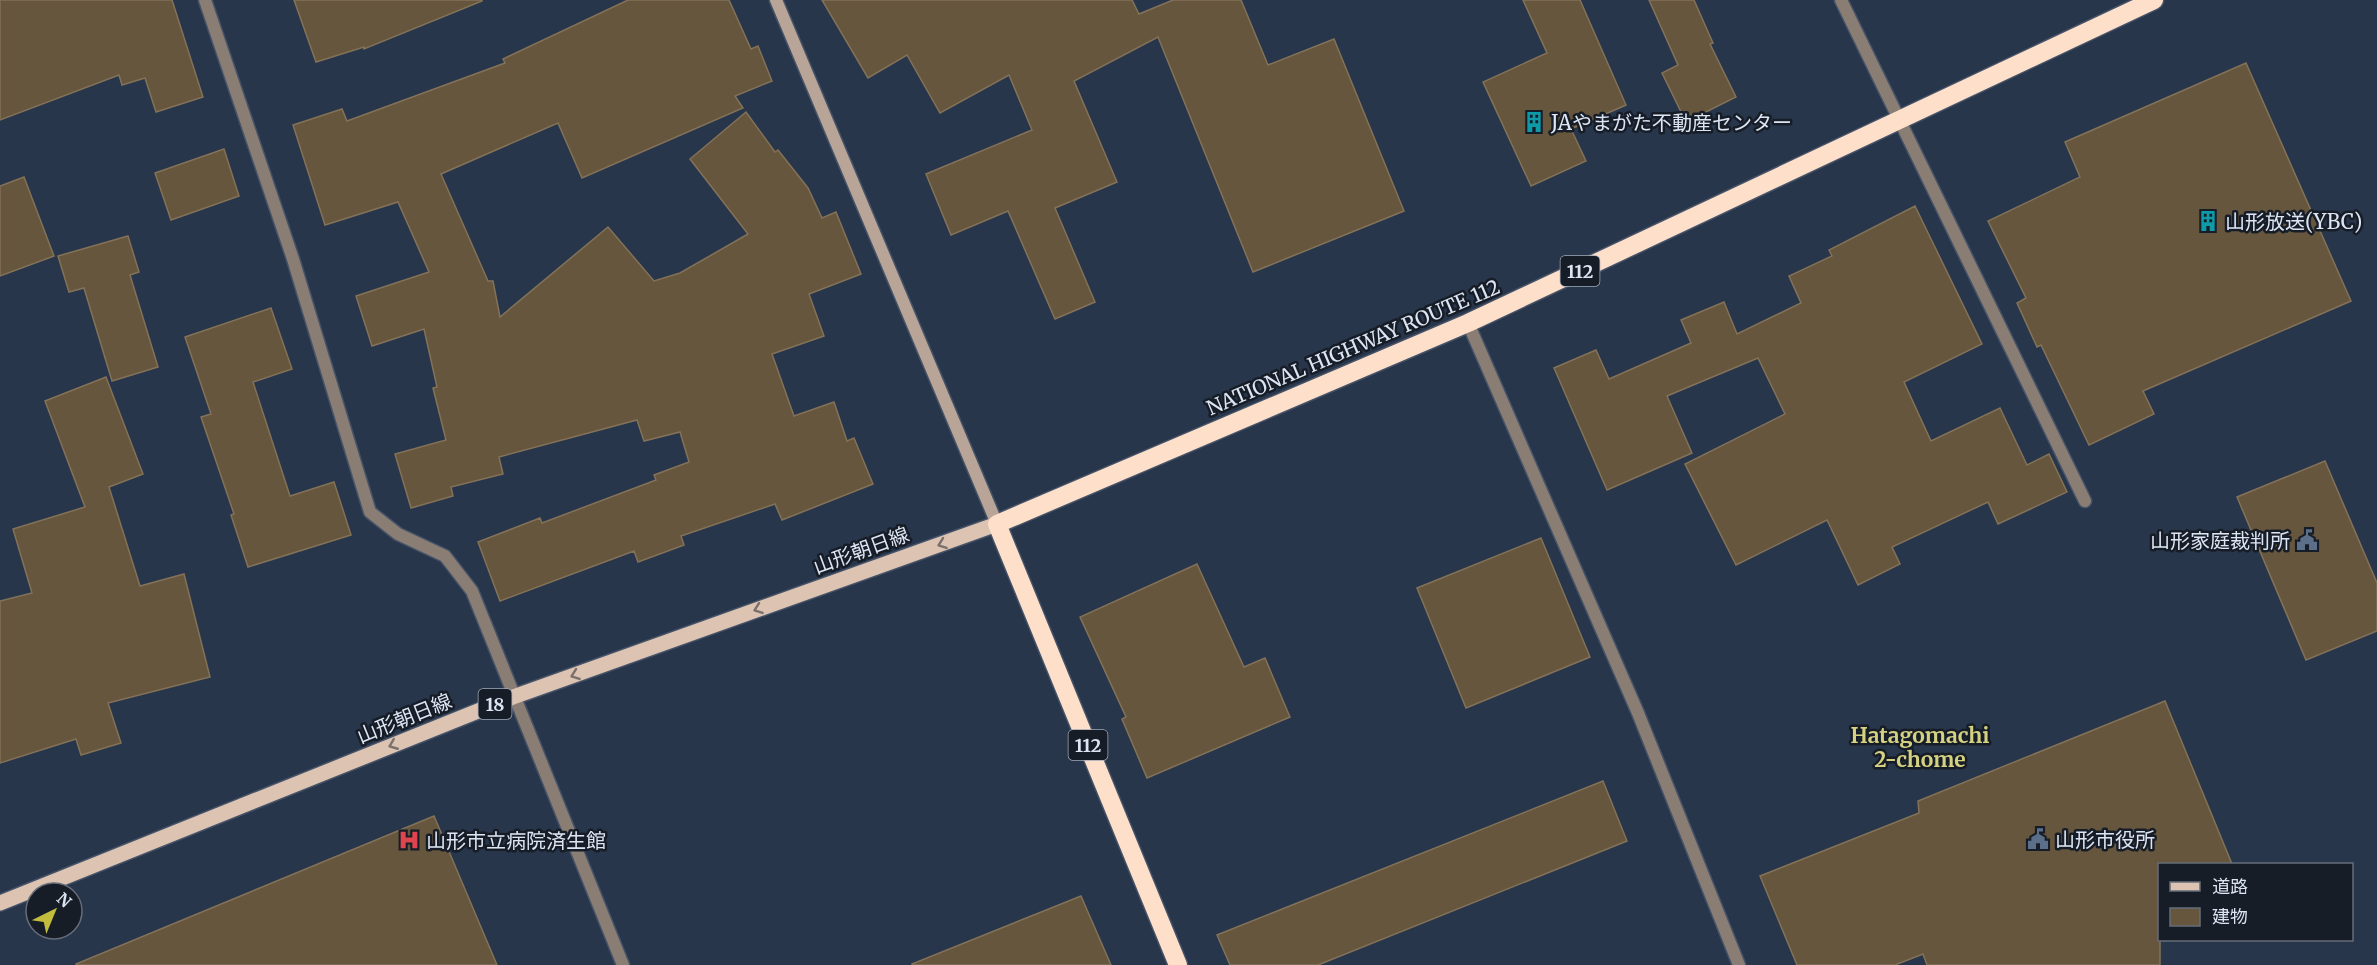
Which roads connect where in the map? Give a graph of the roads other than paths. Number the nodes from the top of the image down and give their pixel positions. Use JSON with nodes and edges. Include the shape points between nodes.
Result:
{"nodes":[{"id":1,"x":205,"y":0,"type":"edge"},
{"id":2,"x":776,"y":0,"type":"edge"},
{"id":3,"x":1841,"y":0,"type":"edge"},
{"id":4,"x":2154,"y":0,"type":"edge"},
{"id":5,"x":1899,"y":121,"type":"junction"},
{"id":6,"x":1468,"y":323,"type":"junction"},
{"id":7,"x":2085,"y":501,"type":"dead end"},
{"id":8,"x":997,"y":524,"type":"junction"},
{"id":9,"x":513,"y":697,"type":"junction"},
{"id":10,"x":0,"y":903,"type":"edge"},
{"id":11,"x":623,"y":965,"type":"edge"},
{"id":12,"x":1178,"y":965,"type":"edge"},
{"id":13,"x":1739,"y":965,"type":"edge"}],
"edges":[{"from":1,"to":9,"type":"street","via":[[293,259],[370,512],[398,534],[445,556],[472,591]]},
{"from":2,"to":8,"type":"street"},
{"from":3,"to":5,"type":"street"},
{"from":4,"to":5,"type":"highway","name":"NATIONAL HIGHWAY ROUTE 112","number":"112"},
{"from":5,"to":6,"type":"highway","name":"NATIONAL HIGHWAY ROUTE 112","number":"112"},
{"from":5,"to":7,"type":"street"},
{"from":6,"to":8,"type":"highway","name":"NATIONAL HIGHWAY ROUTE 112","number":"112"},
{"from":6,"to":13,"type":"street","via":[[1638,713]]},
{"from":8,"to":9,"type":"main road","name":"山形朝日線","number":"18","one_way":true},
{"from":8,"to":12,"type":"highway","number":"112"},
{"from":9,"to":10,"type":"main road","name":"山形朝日線","number":"18","one_way":true},
{"from":9,"to":11,"type":"street"}]}
